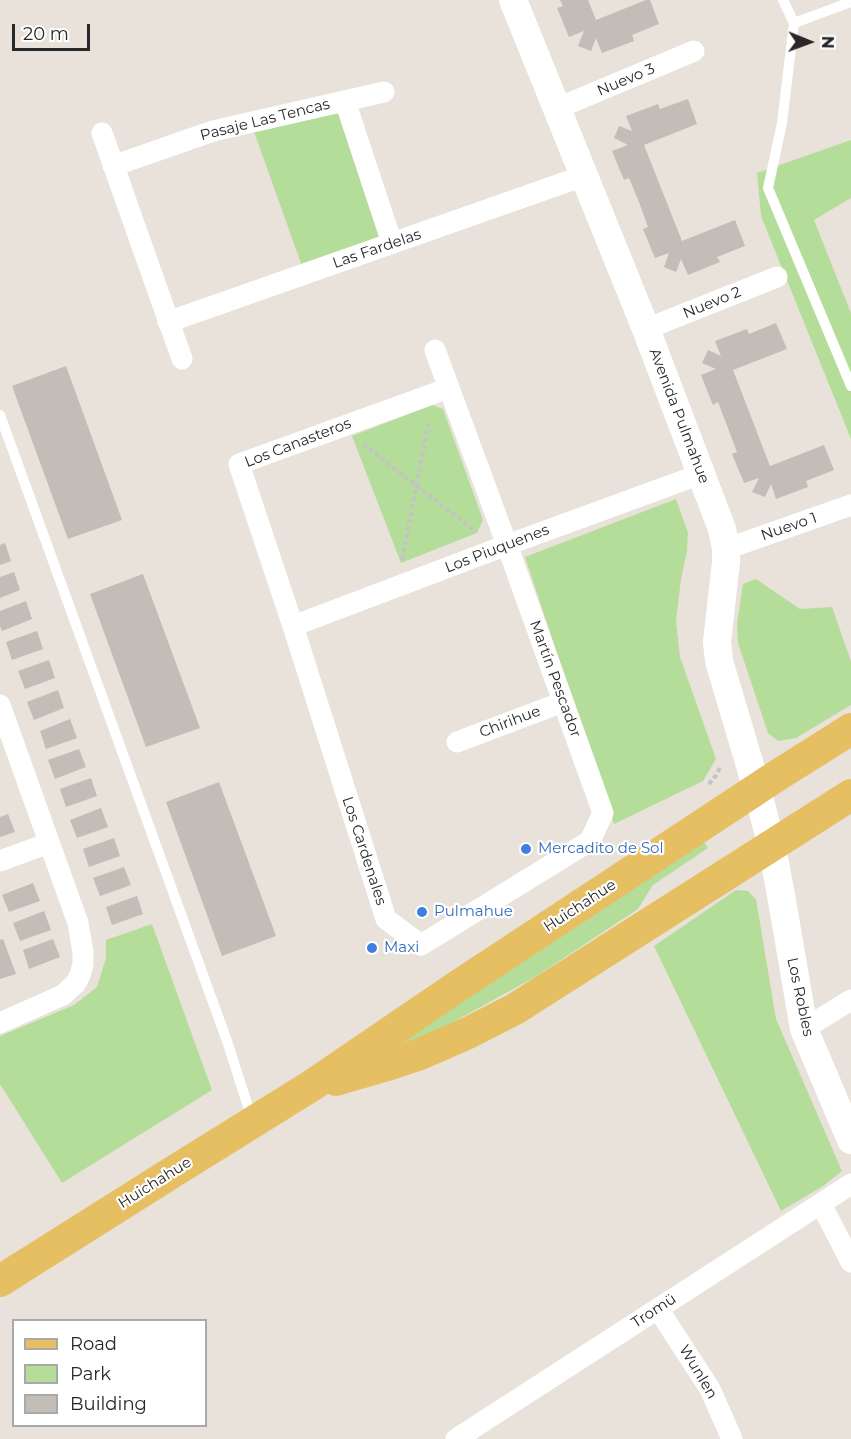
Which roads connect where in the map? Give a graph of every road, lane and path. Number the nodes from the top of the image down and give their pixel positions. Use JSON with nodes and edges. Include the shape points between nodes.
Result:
{"nodes":[{"id":1,"x":513,"y":0,"type":"edge"},
{"id":2,"x":783,"y":0,"type":"edge"},
{"id":3,"x":851,"y":2,"type":"edge"},
{"id":4,"x":794,"y":24,"type":"junction"},
{"id":5,"x":694,"y":51,"type":"dead end"},
{"id":6,"x":384,"y":92,"type":"dead end"},
{"id":7,"x":345,"y":101,"type":"junction"},
{"id":8,"x":558,"y":108,"type":"junction"},
{"id":9,"x":102,"y":133,"type":"dead end"},
{"id":10,"x":113,"y":166,"type":"junction"},
{"id":11,"x":585,"y":177,"type":"junction"},
{"id":12,"x":392,"y":243,"type":"junction"},
{"id":13,"x":777,"y":277,"type":"dead end"},
{"id":14,"x":168,"y":322,"type":"junction"},
{"id":15,"x":646,"y":329,"type":"junction"},
{"id":16,"x":435,"y":350,"type":"dead end"},
{"id":17,"x":182,"y":359,"type":"dead end"},
{"id":18,"x":851,"y":386,"type":"edge"},
{"id":19,"x":442,"y":391,"type":"junction"},
{"id":20,"x":0,"y":415,"type":"edge"},
{"id":21,"x":337,"y":429,"type":"junction"},
{"id":22,"x":701,"y":474,"type":"junction"},
{"id":23,"x":416,"y":485,"type":"junction"},
{"id":24,"x":851,"y":506,"type":"edge"},
{"id":25,"x":507,"y":545,"type":"junction"},
{"id":26,"x":726,"y":549,"type":"junction"},
{"id":27,"x":398,"y":586,"type":"junction"},
{"id":28,"x":293,"y":626,"type":"junction"},
{"id":29,"x":563,"y":702,"type":"junction"},
{"id":30,"x":2,"y":717,"type":"edge"},
{"id":31,"x":851,"y":729,"type":"edge"},
{"id":32,"x":457,"y":742,"type":"dead end"},
{"id":33,"x":758,"y":789,"type":"junction"},
{"id":34,"x":851,"y":795,"type":"edge"},
{"id":35,"x":603,"y":813,"type":"joint"},
{"id":36,"x":49,"y":843,"type":"junction"},
{"id":37,"x":771,"y":847,"type":"junction"},
{"id":38,"x":0,"y":861,"type":"edge"},
{"id":39,"x":851,"y":1000,"type":"edge"},
{"id":40,"x":0,"y":1023,"type":"edge"},
{"id":41,"x":804,"y":1029,"type":"junction"},
{"id":42,"x":311,"y":1086,"type":"junction"},
{"id":43,"x":253,"y":1122,"type":"junction"},
{"id":44,"x":849,"y":1132,"type":"edge"},
{"id":45,"x":851,"y":1184,"type":"edge"},
{"id":46,"x":821,"y":1204,"type":"junction"},
{"id":47,"x":851,"y":1262,"type":"edge"},
{"id":48,"x":0,"y":1281,"type":"edge"},
{"id":49,"x":658,"y":1309,"type":"junction"},
{"id":50,"x":456,"y":1439,"type":"edge"},
{"id":51,"x":732,"y":1439,"type":"edge"}],
"edges":[{"from":1,"to":8,"type":"street","name":"Avenida Pulmahue"},
{"from":2,"to":4,"type":"lane"},
{"from":3,"to":4,"type":"lane"},
{"from":4,"to":18,"type":"lane","via":[[782,123],[768,188]]},
{"from":5,"to":8,"type":"street","name":"Nuevo 3"},
{"from":6,"to":7,"type":"street","name":"Pasaje Las Tencas"},
{"from":7,"to":10,"type":"street","name":"Pasaje Las Tencas","via":[[213,130]]},
{"from":7,"to":12,"type":"street"},
{"from":8,"to":11,"type":"street","name":"Avenida Pulmahue"},
{"from":9,"to":10,"type":"street"},
{"from":10,"to":14,"type":"street"},
{"from":11,"to":12,"type":"street","name":"Las Fardelas"},
{"from":11,"to":15,"type":"street","name":"Avenida Pulmahue"},
{"from":12,"to":14,"type":"street","name":"Las Fardelas"},
{"from":13,"to":15,"type":"street","name":"Nuevo 2"},
{"from":14,"to":17,"type":"street"},
{"from":15,"to":22,"type":"street","name":"Avenida Pulmahue"},
{"from":16,"to":19,"type":"street"},
{"from":19,"to":21,"type":"street","name":"Los Canasteros"},
{"from":19,"to":23,"type":"path"},
{"from":19,"to":25,"type":"street"},
{"from":20,"to":43,"type":"lane"},
{"from":21,"to":23,"type":"path"},
{"from":21,"to":28,"type":"street","name":"Los Canasteros","via":[[239,464]]},
{"from":22,"to":25,"type":"street","name":"Los Piuquenes"},
{"from":22,"to":26,"type":"street","name":"Avenida Pulmahue"},
{"from":23,"to":25,"type":"path","via":[[477,533]]},
{"from":23,"to":27,"type":"path"},
{"from":24,"to":26,"type":"street","name":"Nuevo 1"},
{"from":25,"to":27,"type":"street","name":"Los Piuquenes"},
{"from":25,"to":29,"type":"street","name":"Martín Pescador"},
{"from":26,"to":33,"type":"street","name":"Avenida Pulmahue","via":[[718,661]]},
{"from":27,"to":28,"type":"street","name":"Los Piuquenes"},
{"from":28,"to":35,"type":"street","name":"Los Cardenales","via":[[386,919],[421,945],[590,841]]},
{"from":29,"to":32,"type":"street","name":"Chirihue"},
{"from":29,"to":35,"type":"street","name":"Martín Pescador"},
{"from":30,"to":36,"type":"street"},
{"from":31,"to":33,"type":"main road","name":"Huichahue"},
{"from":33,"to":37,"type":"street","name":"Avenida Pulmahue"},
{"from":33,"to":42,"type":"main road","name":"Huichahue"},
{"from":34,"to":37,"type":"main road","name":"Huichahue"},
{"from":36,"to":38,"type":"street"},
{"from":36,"to":40,"type":"street","via":[[78,923],[84,964],[76,983],[63,995]]},
{"from":37,"to":41,"type":"street","name":"Los Robles"},
{"from":37,"to":42,"type":"main road","name":"Huichahue","via":[[515,1009],[420,1054]]},
{"from":39,"to":41,"type":"street"},
{"from":41,"to":44,"type":"street","name":"Los Robles"},
{"from":42,"to":43,"type":"main road","name":"Huichahue"},
{"from":43,"to":48,"type":"main road","name":"Huichahue"},
{"from":45,"to":46,"type":"street","name":"Tromü"},
{"from":46,"to":47,"type":"street"},
{"from":46,"to":49,"type":"street","name":"Tromü"},
{"from":49,"to":50,"type":"street","name":"Tromü"},
{"from":49,"to":51,"type":"street","name":"Wunlen","via":[[710,1389]]}]}
